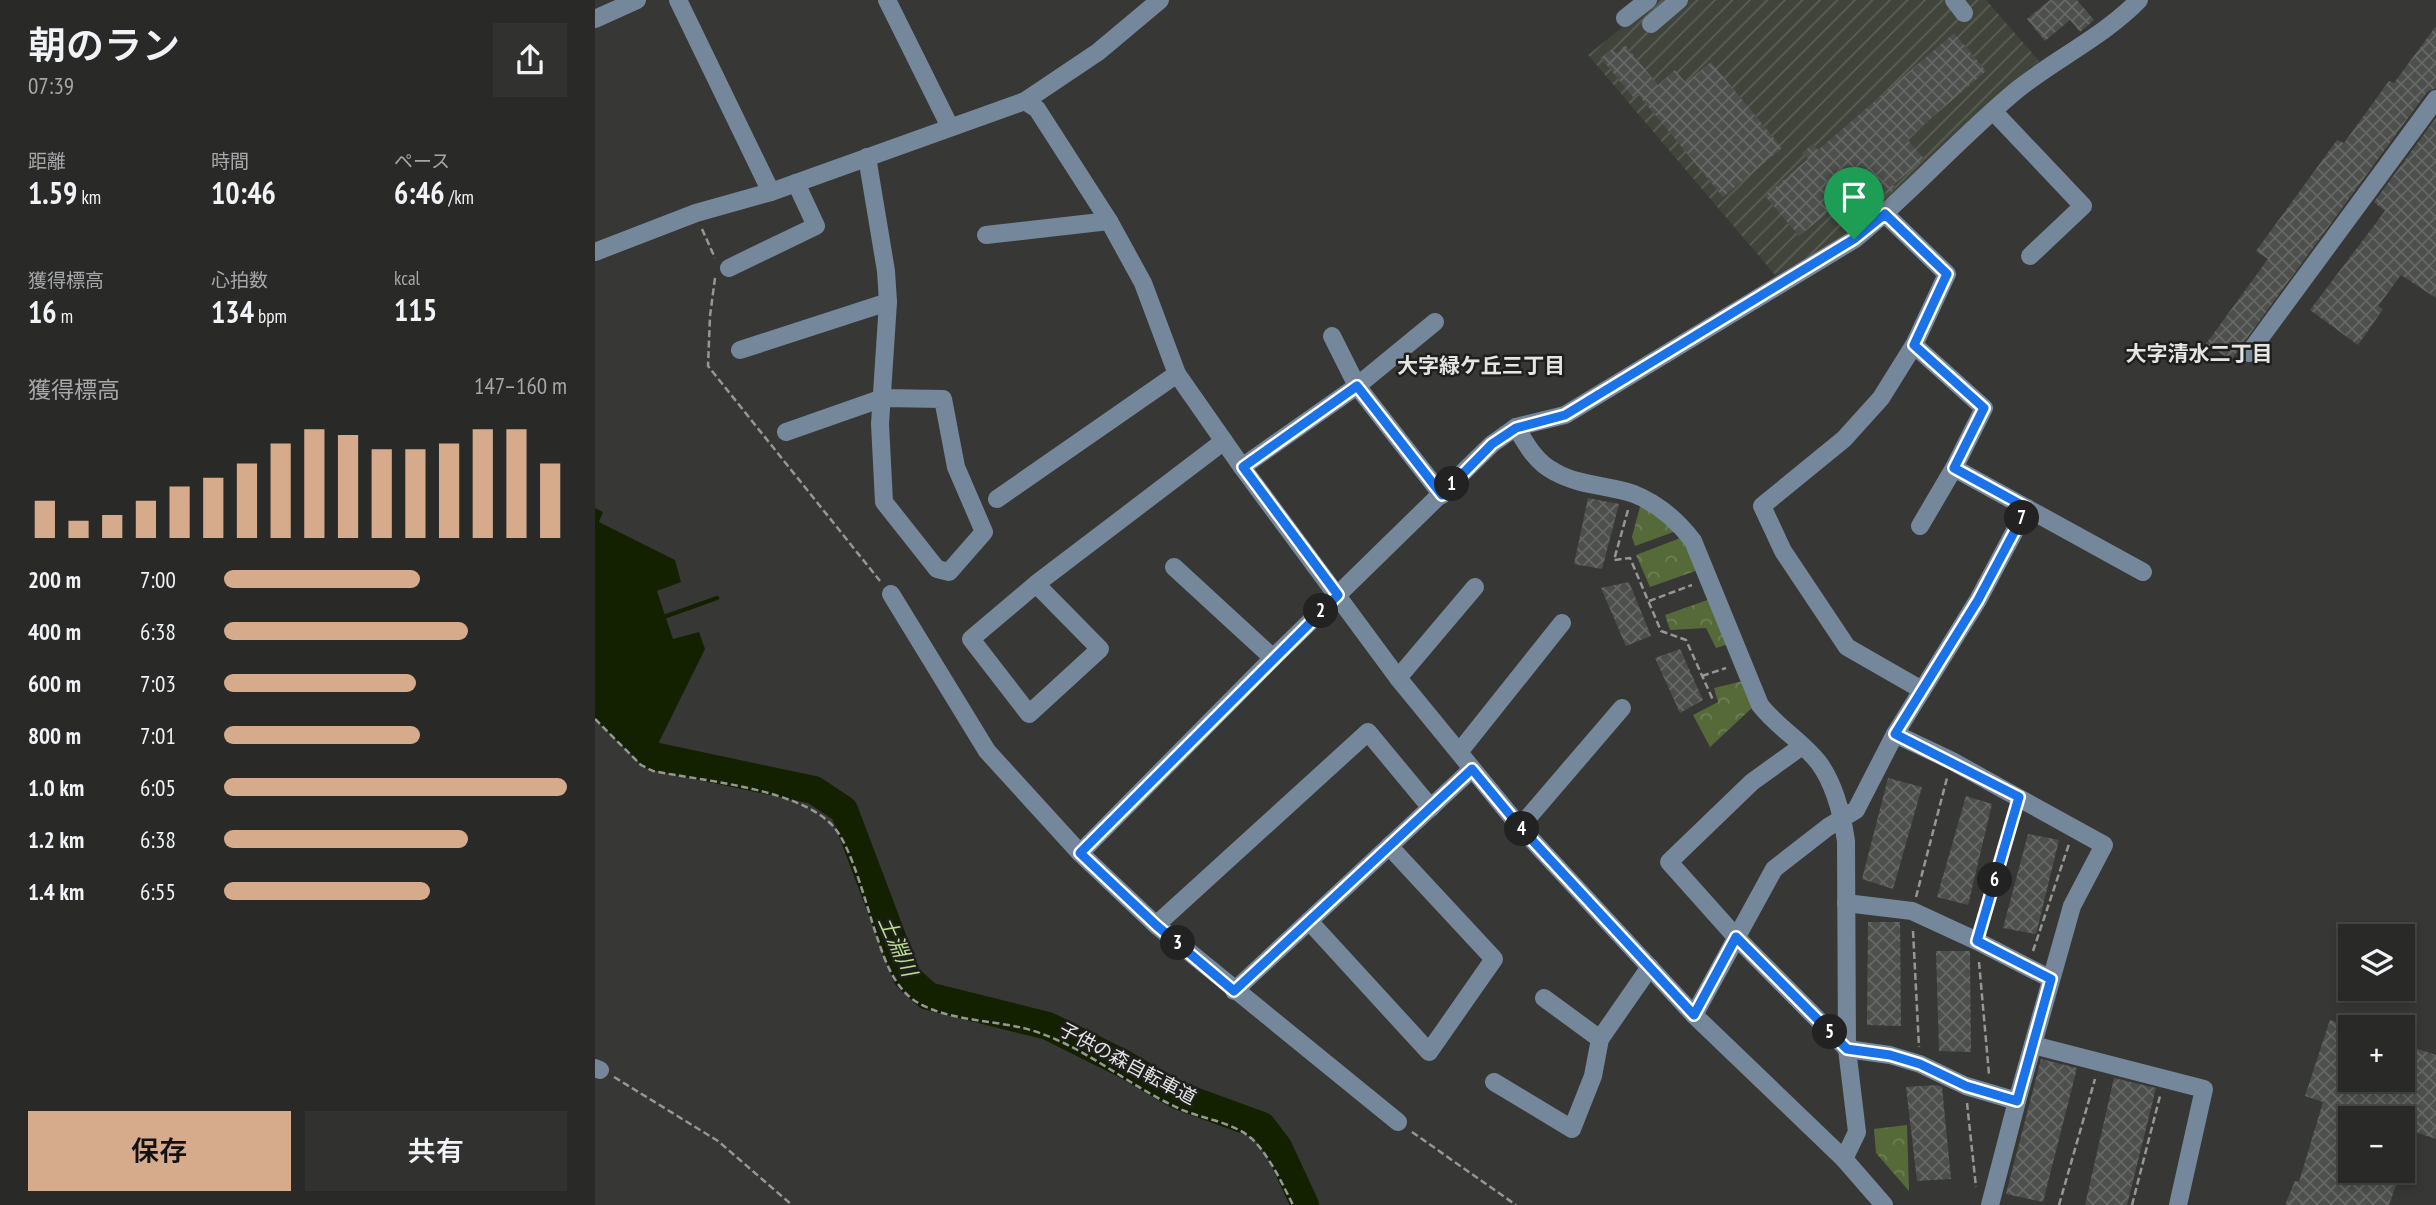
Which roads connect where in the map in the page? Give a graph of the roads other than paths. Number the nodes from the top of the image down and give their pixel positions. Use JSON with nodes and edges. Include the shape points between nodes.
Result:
{"nodes":[{"id":1,"x":638,"y":0,"type":"edge"},
{"id":2,"x":678,"y":0,"type":"edge"},
{"id":3,"x":887,"y":0,"type":"edge"},
{"id":4,"x":1160,"y":0,"type":"edge"},
{"id":5,"x":1648,"y":0,"type":"edge"},
{"id":6,"x":1679,"y":0,"type":"edge"},
{"id":7,"x":2140,"y":0,"type":"edge"},
{"id":8,"x":1625,"y":18,"type":"dead end"},
{"id":9,"x":595,"y":19,"type":"edge"},
{"id":10,"x":1651,"y":24,"type":"dead end"},
{"id":11,"x":2436,"y":99,"type":"edge"},
{"id":12,"x":1025,"y":101,"type":"junction"},
{"id":13,"x":1993,"y":111,"type":"junction"},
{"id":14,"x":950,"y":127,"type":"junction"},
{"id":15,"x":867,"y":157,"type":"junction"},
{"id":16,"x":796,"y":183,"type":"junction"},
{"id":17,"x":771,"y":192,"type":"junction"},
{"id":18,"x":1885,"y":214,"type":"junction"},
{"id":19,"x":1109,"y":221,"type":"junction"},
{"id":20,"x":986,"y":235,"type":"dead end"},
{"id":21,"x":595,"y":252,"type":"edge"},
{"id":22,"x":2030,"y":256,"type":"dead end"},
{"id":23,"x":729,"y":268,"type":"dead end"},
{"id":24,"x":888,"y":302,"type":"junction"},
{"id":25,"x":1435,"y":322,"type":"dead end"},
{"id":26,"x":1332,"y":337,"type":"dead end"},
{"id":27,"x":1914,"y":345,"type":"junction"},
{"id":28,"x":740,"y":350,"type":"dead end"},
{"id":29,"x":2249,"y":353,"type":"dead end"},
{"id":30,"x":1177,"y":374,"type":"junction"},
{"id":31,"x":1357,"y":386,"type":"junction"},
{"id":32,"x":883,"y":398,"type":"junction"},
{"id":33,"x":1516,"y":428,"type":"junction"},
{"id":34,"x":786,"y":432,"type":"dead end"},
{"id":35,"x":1223,"y":441,"type":"junction"},
{"id":36,"x":1243,"y":467,"type":"junction"},
{"id":37,"x":1954,"y":468,"type":"junction"},
{"id":38,"x":1442,"y":495,"type":"junction"},
{"id":39,"x":997,"y":499,"type":"dead end"},
{"id":40,"x":2027,"y":508,"type":"junction"},
{"id":41,"x":1920,"y":526,"type":"dead end"},
{"id":42,"x":1174,"y":567,"type":"dead end"},
{"id":43,"x":2143,"y":572,"type":"dead end"},
{"id":44,"x":1036,"y":584,"type":"junction"},
{"id":45,"x":1475,"y":587,"type":"dead end"},
{"id":46,"x":891,"y":594,"type":"road end"},
{"id":47,"x":1338,"y":595,"type":"junction"},
{"id":48,"x":1562,"y":623,"type":"dead end"},
{"id":49,"x":1273,"y":658,"type":"junction"},
{"id":50,"x":1398,"y":678,"type":"junction"},
{"id":51,"x":1922,"y":690,"type":"junction"},
{"id":52,"x":1622,"y":708,"type":"dead end"},
{"id":53,"x":1895,"y":734,"type":"junction"},
{"id":54,"x":1802,"y":746,"type":"junction"},
{"id":55,"x":1459,"y":751,"type":"junction"},
{"id":56,"x":1472,"y":769,"type":"junction"},
{"id":57,"x":1431,"y":808,"type":"junction"},
{"id":58,"x":1843,"y":818,"type":"junction"},
{"id":59,"x":1520,"y":827,"type":"junction"},
{"id":60,"x":1389,"y":846,"type":"junction"},
{"id":61,"x":1080,"y":853,"type":"junction"},
{"id":62,"x":1846,"y":903,"type":"junction"},
{"id":63,"x":1309,"y":921,"type":"junction"},
{"id":64,"x":1156,"y":925,"type":"junction"},
{"id":65,"x":1736,"y":937,"type":"junction"},
{"id":66,"x":1650,"y":967,"type":"junction"},
{"id":67,"x":2051,"y":979,"type":"junction"},
{"id":68,"x":1234,"y":991,"type":"junction"},
{"id":69,"x":1544,"y":998,"type":"dead end"},
{"id":70,"x":1694,"y":1015,"type":"junction"},
{"id":71,"x":1600,"y":1039,"type":"junction"},
{"id":72,"x":2033,"y":1045,"type":"junction"},
{"id":73,"x":1847,"y":1049,"type":"junction"},
{"id":74,"x":1494,"y":1082,"type":"dead end"},
{"id":75,"x":2017,"y":1101,"type":"junction"},
{"id":76,"x":1398,"y":1122,"type":"road end"},
{"id":77,"x":1844,"y":1159,"type":"junction"},
{"id":78,"x":1984,"y":1199,"type":"edge"},
{"id":79,"x":1884,"y":1205,"type":"edge"},
{"id":80,"x":2178,"y":1205,"type":"edge"}],
"edges":[{"from":1,"to":9,"type":"street"},
{"from":2,"to":17,"type":"street"},
{"from":3,"to":14,"type":"street"},
{"from":4,"to":12,"type":"street","via":[[1098,52]]},
{"from":5,"to":8,"type":"street"},
{"from":6,"to":10,"type":"street"},
{"from":7,"to":13,"type":"street","via":[[2120,20]]},
{"from":11,"to":29,"type":"street"},
{"from":12,"to":14,"type":"street"},
{"from":12,"to":19,"type":"street","via":[[1037,109]]},
{"from":13,"to":18,"type":"street"},
{"from":13,"to":22,"type":"street","via":[[2083,206]]},
{"from":14,"to":15,"type":"street"},
{"from":15,"to":16,"type":"street"},
{"from":15,"to":24,"type":"street"},
{"from":16,"to":17,"type":"street"},
{"from":16,"to":23,"type":"street","via":[[816,226]]},
{"from":17,"to":21,"type":"street","via":[[696,213]]},
{"from":18,"to":27,"type":"street","via":[[1947,274]]},
{"from":18,"to":33,"type":"street","via":[[1854,239],[1565,415]]},
{"from":19,"to":20,"type":"street"},
{"from":19,"to":30,"type":"street","via":[[1143,283]]},
{"from":24,"to":28,"type":"street"},
{"from":24,"to":32,"type":"street"},
{"from":25,"to":31,"type":"street"},
{"from":26,"to":31,"type":"street"},
{"from":27,"to":37,"type":"street","via":[[1984,408]]},
{"from":27,"to":51,"type":"street","via":[[1881,397],[1845,439],[1762,506],[1783,551],[1847,647]]},
{"from":30,"to":35,"type":"street"},
{"from":30,"to":39,"type":"street"},
{"from":31,"to":36,"type":"street"},
{"from":31,"to":38,"type":"street"},
{"from":32,"to":32,"type":"street","via":[[884,502],[937,569],[949,572],[984,532],[956,467],[943,399]]},
{"from":32,"to":34,"type":"street"},
{"from":33,"to":38,"type":"street","via":[[1492,444]]},
{"from":33,"to":54,"type":"street","via":[[1532,454],[1553,472],[1633,494],[1661,507],[1680,523],[1693,541],[1760,705]]},
{"from":35,"to":36,"type":"street"},
{"from":35,"to":44,"type":"street"},
{"from":36,"to":47,"type":"street"},
{"from":37,"to":40,"type":"street"},
{"from":37,"to":41,"type":"street"},
{"from":38,"to":47,"type":"street"},
{"from":40,"to":43,"type":"street"},
{"from":40,"to":51,"type":"street","via":[[1978,600]]},
{"from":42,"to":49,"type":"street"},
{"from":44,"to":44,"type":"street","via":[[1100,649],[1029,715],[971,639]]},
{"from":45,"to":50,"type":"street"},
{"from":46,"to":61,"type":"street","via":[[987,751]]},
{"from":47,"to":49,"type":"street"},
{"from":47,"to":50,"type":"street"},
{"from":48,"to":55,"type":"street"},
{"from":49,"to":61,"type":"street"},
{"from":50,"to":55,"type":"street"},
{"from":51,"to":53,"type":"street"},
{"from":52,"to":59,"type":"street"},
{"from":53,"to":58,"type":"street","via":[[1856,810]]},
{"from":53,"to":67,"type":"street","via":[[2104,845],[2073,906]]},
{"from":54,"to":58,"type":"street","via":[[1830,782]]},
{"from":54,"to":65,"type":"street","via":[[1752,782],[1669,862]]},
{"from":55,"to":56,"type":"street"},
{"from":56,"to":57,"type":"street"},
{"from":56,"to":59,"type":"street"},
{"from":57,"to":60,"type":"street"},
{"from":57,"to":64,"type":"street","via":[[1368,732]]},
{"from":58,"to":62,"type":"street"},
{"from":58,"to":65,"type":"street","via":[[1774,869]]},
{"from":59,"to":66,"type":"street"},
{"from":60,"to":63,"type":"street"},
{"from":60,"to":63,"type":"street","via":[[1494,959],[1429,1052]]},
{"from":61,"to":64,"type":"street"},
{"from":62,"to":67,"type":"street","via":[[1912,911]]},
{"from":62,"to":73,"type":"street"},
{"from":63,"to":68,"type":"street"},
{"from":64,"to":68,"type":"street"},
{"from":65,"to":70,"type":"street"},
{"from":65,"to":73,"type":"street"},
{"from":66,"to":70,"type":"street"},
{"from":66,"to":71,"type":"street"},
{"from":67,"to":72,"type":"street"},
{"from":68,"to":76,"type":"street"},
{"from":69,"to":71,"type":"street"},
{"from":70,"to":77,"type":"street"},
{"from":71,"to":74,"type":"street","via":[[1593,1076],[1572,1129]]},
{"from":72,"to":75,"type":"street"},
{"from":72,"to":80,"type":"street","via":[[2204,1089]]},
{"from":73,"to":75,"type":"street","via":[[1920,1064],[1966,1086]]},
{"from":73,"to":77,"type":"street","via":[[1857,1132]]},
{"from":75,"to":78,"type":"street"},
{"from":77,"to":79,"type":"street"}]}
